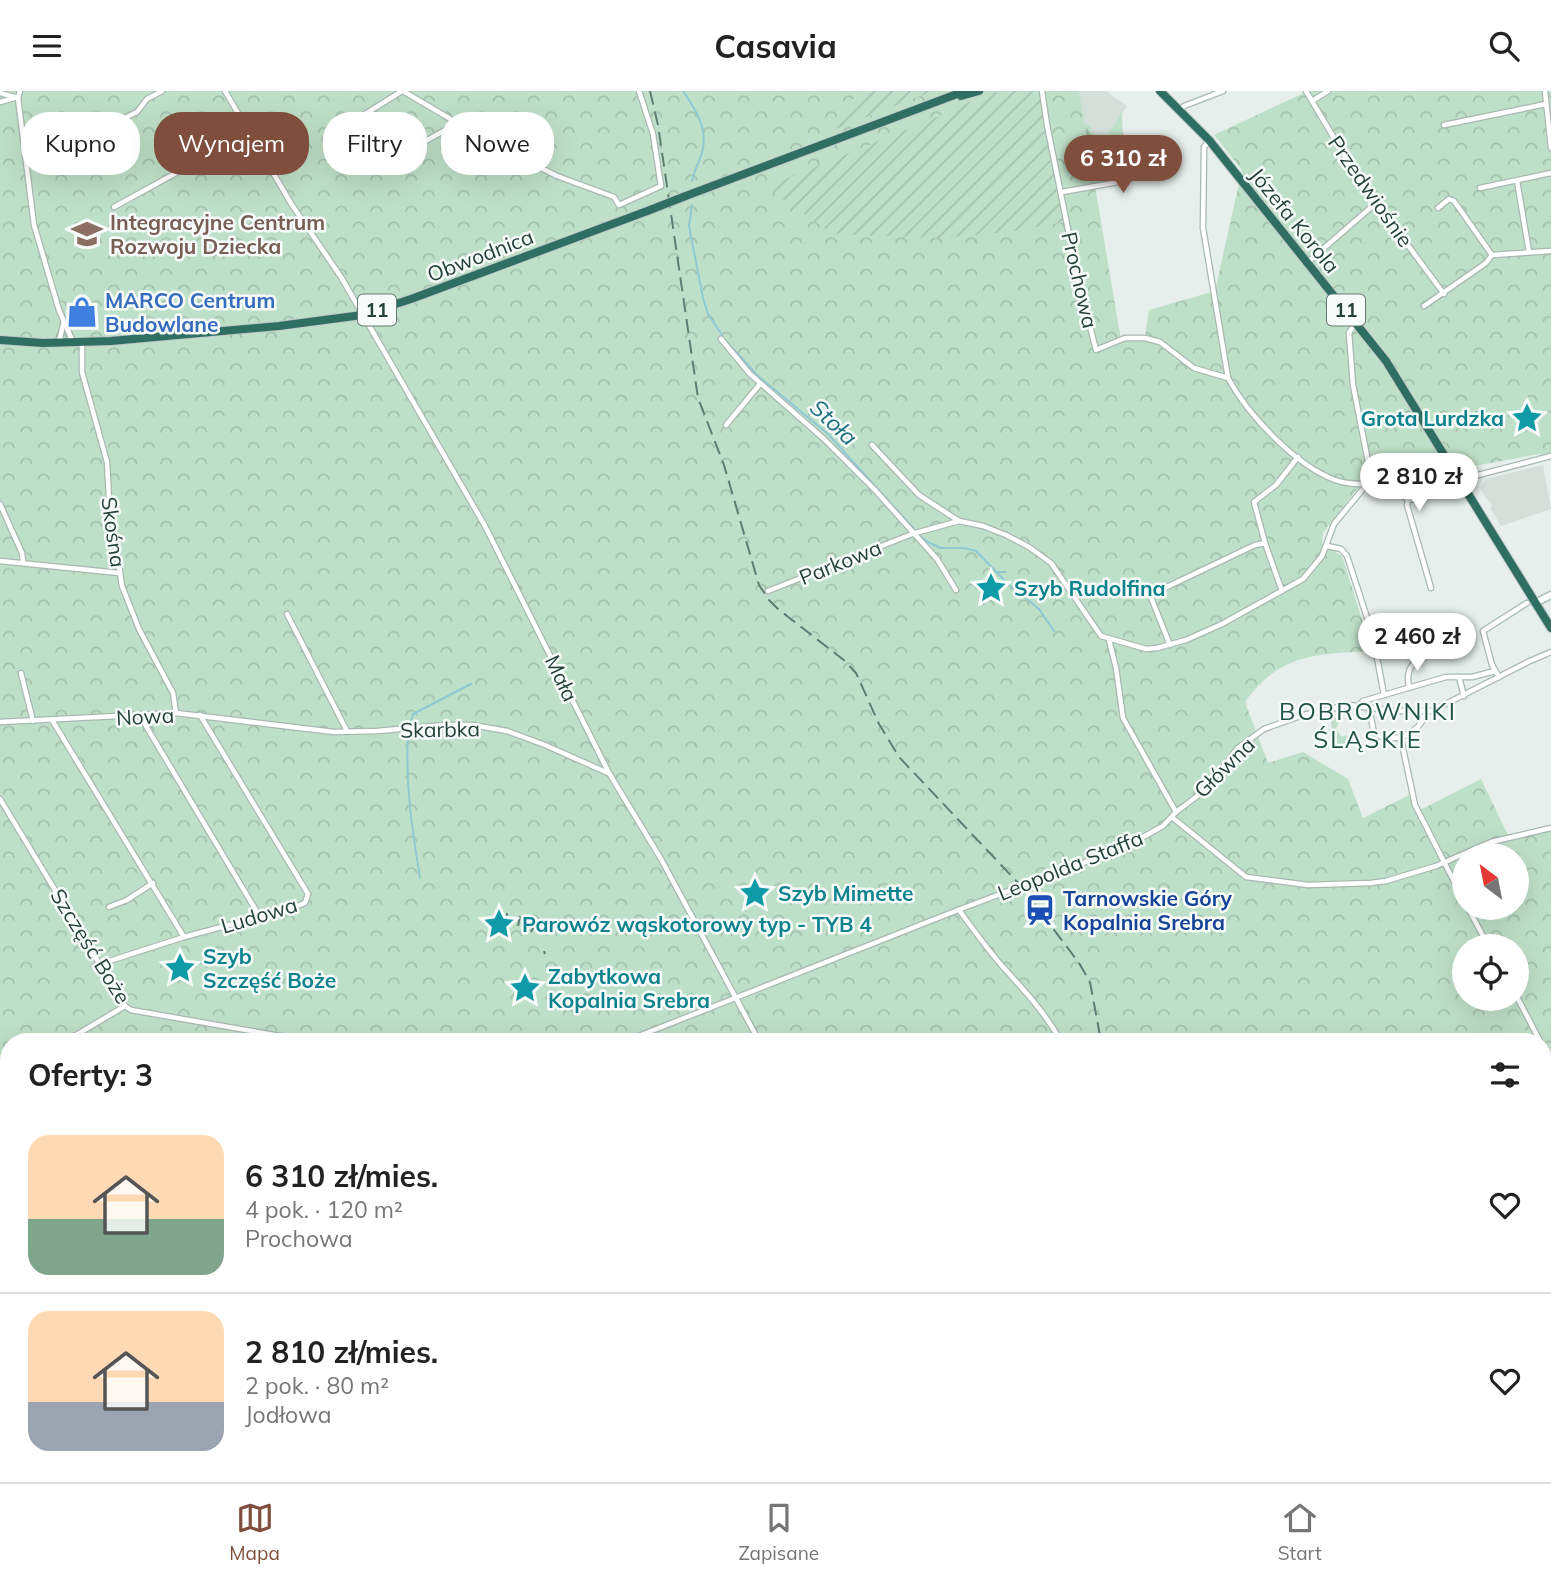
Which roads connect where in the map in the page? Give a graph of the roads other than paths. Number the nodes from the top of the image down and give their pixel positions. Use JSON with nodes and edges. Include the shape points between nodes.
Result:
{"nodes":[{"id":1,"x":20,"y":91,"type":"edge"},
{"id":2,"x":162,"y":91,"type":"edge"},
{"id":3,"x":225,"y":91,"type":"edge"},
{"id":4,"x":405,"y":91,"type":"edge"},
{"id":5,"x":639,"y":91,"type":"edge"},
{"id":6,"x":965,"y":91,"type":"edge"},
{"id":7,"x":979,"y":91,"type":"edge"},
{"id":8,"x":1042,"y":91,"type":"edge"},
{"id":9,"x":1150,"y":91,"type":"edge"},
{"id":10,"x":1223,"y":91,"type":"edge"},
{"id":11,"x":1306,"y":91,"type":"edge"},
{"id":12,"x":1328,"y":91,"type":"edge"},
{"id":13,"x":1545,"y":91,"type":"edge"},
{"id":14,"x":0,"y":93,"type":"edge"},
{"id":15,"x":1161,"y":93,"type":"edge"},
{"id":16,"x":18,"y":98,"type":"junction"},
{"id":17,"x":1312,"y":101,"type":"junction"},
{"id":18,"x":0,"y":102,"type":"edge"},
{"id":19,"x":935,"y":104,"type":"junction"},
{"id":20,"x":1546,"y":104,"type":"junction"},
{"id":21,"x":1180,"y":110,"type":"junction"},
{"id":22,"x":137,"y":112,"type":"edge"},
{"id":23,"x":237,"y":112,"type":"edge"},
{"id":24,"x":370,"y":112,"type":"edge"},
{"id":25,"x":441,"y":114,"type":"edge"},
{"id":26,"x":1444,"y":125,"type":"dead end"},
{"id":27,"x":1209,"y":140,"type":"junction"},
{"id":28,"x":1126,"y":144,"type":"dead end"},
{"id":29,"x":1551,"y":148,"type":"edge"},
{"id":30,"x":1551,"y":173,"type":"edge"},
{"id":31,"x":554,"y":174,"type":"edge"},
{"id":32,"x":172,"y":175,"type":"edge"},
{"id":33,"x":274,"y":175,"type":"edge"},
{"id":34,"x":1517,"y":181,"type":"junction"},
{"id":35,"x":1480,"y":188,"type":"dead end"},
{"id":36,"x":1062,"y":192,"type":"junction"},
{"id":37,"x":1376,"y":203,"type":"junction"},
{"id":38,"x":114,"y":207,"type":"dead end"},
{"id":39,"x":1438,"y":208,"type":"dead end"},
{"id":40,"x":1551,"y":251,"type":"edge"},
{"id":41,"x":1529,"y":252,"type":"junction"},
{"id":42,"x":1492,"y":255,"type":"junction"},
{"id":43,"x":1308,"y":263,"type":"junction"},
{"id":44,"x":1442,"y":291,"type":"junction"},
{"id":45,"x":1423,"y":306,"type":"dead end"},
{"id":46,"x":362,"y":314,"type":"junction"},
{"id":47,"x":64,"y":320,"type":"junction"},
{"id":48,"x":1356,"y":323,"type":"junction"},
{"id":49,"x":721,"y":339,"type":"dead end"},
{"id":50,"x":0,"y":340,"type":"edge"},
{"id":51,"x":59,"y":342,"type":"junction"},
{"id":52,"x":78,"y":342,"type":"junction"},
{"id":53,"x":1228,"y":378,"type":"junction"},
{"id":54,"x":760,"y":384,"type":"junction"},
{"id":55,"x":726,"y":425,"type":"dead end"},
{"id":56,"x":872,"y":445,"type":"dead end"},
{"id":57,"x":1551,"y":456,"type":"edge"},
{"id":58,"x":1298,"y":457,"type":"junction"},
{"id":59,"x":1460,"y":480,"type":"junction"},
{"id":60,"x":1370,"y":483,"type":"junction"},
{"id":61,"x":1348,"y":484,"type":"junction"},
{"id":62,"x":1356,"y":497,"type":"junction"},
{"id":63,"x":1408,"y":499,"type":"junction"},
{"id":64,"x":0,"y":504,"type":"edge"},
{"id":65,"x":959,"y":521,"type":"junction"},
{"id":66,"x":912,"y":534,"type":"junction"},
{"id":67,"x":1265,"y":543,"type":"junction"},
{"id":68,"x":1327,"y":546,"type":"junction"},
{"id":69,"x":0,"y":561,"type":"edge"},
{"id":70,"x":23,"y":562,"type":"junction"},
{"id":71,"x":120,"y":573,"type":"junction"},
{"id":72,"x":1431,"y":588,"type":"dead end"},
{"id":73,"x":956,"y":590,"type":"dead end"},
{"id":74,"x":768,"y":591,"type":"dead end"},
{"id":75,"x":1282,"y":591,"type":"junction"},
{"id":76,"x":1551,"y":595,"type":"edge"},
{"id":77,"x":1531,"y":603,"type":"junction"},
{"id":78,"x":287,"y":614,"type":"dead end"},
{"id":79,"x":1425,"y":618,"type":"dead end"},
{"id":80,"x":1551,"y":628,"type":"edge"},
{"id":81,"x":1109,"y":640,"type":"junction"},
{"id":82,"x":1170,"y":645,"type":"junction"},
{"id":83,"x":1551,"y":652,"type":"edge"},
{"id":84,"x":1495,"y":671,"type":"junction"},
{"id":85,"x":21,"y":673,"type":"dead end"},
{"id":86,"x":1459,"y":677,"type":"junction"},
{"id":87,"x":1499,"y":677,"type":"junction"},
{"id":88,"x":1409,"y":688,"type":"junction"},
{"id":89,"x":1384,"y":695,"type":"junction"},
{"id":90,"x":1464,"y":696,"type":"junction"},
{"id":91,"x":1359,"y":706,"type":"junction"},
{"id":92,"x":1369,"y":708,"type":"junction"},
{"id":93,"x":1426,"y":712,"type":"junction"},
{"id":94,"x":176,"y":713,"type":"junction"},
{"id":95,"x":200,"y":715,"type":"junction"},
{"id":96,"x":140,"y":716,"type":"junction"},
{"id":97,"x":52,"y":720,"type":"junction"},
{"id":98,"x":33,"y":721,"type":"junction"},
{"id":99,"x":0,"y":722,"type":"edge"},
{"id":100,"x":347,"y":731,"type":"junction"},
{"id":101,"x":1401,"y":739,"type":"junction"},
{"id":102,"x":609,"y":773,"type":"junction"},
{"id":103,"x":0,"y":799,"type":"edge"},
{"id":104,"x":252,"y":800,"type":"joint"},
{"id":105,"x":1176,"y":812,"type":"junction"},
{"id":106,"x":1173,"y":818,"type":"junction"},
{"id":107,"x":1551,"y":828,"type":"edge"},
{"id":108,"x":1443,"y":863,"type":"junction"},
{"id":109,"x":1452,"y":879,"type":"edge"},
{"id":110,"x":153,"y":883,"type":"junction"},
{"id":111,"x":109,"y":907,"type":"dead end"},
{"id":112,"x":958,"y":910,"type":"junction"},
{"id":113,"x":260,"y":917,"type":"junction"},
{"id":114,"x":184,"y":937,"type":"junction"},
{"id":115,"x":100,"y":964,"type":"junction"},
{"id":116,"x":736,"y":998,"type":"junction"},
{"id":117,"x":125,"y":1006,"type":"junction"},
{"id":118,"x":1524,"y":1011,"type":"edge"},
{"id":119,"x":80,"y":1033,"type":"edge"},
{"id":120,"x":263,"y":1033,"type":"edge"},
{"id":121,"x":646,"y":1033,"type":"edge"},
{"id":122,"x":755,"y":1033,"type":"edge"},
{"id":123,"x":1056,"y":1033,"type":"edge"},
{"id":124,"x":1536,"y":1033,"type":"edge"}],
"edges":[{"from":1,"to":16,"type":"street"},
{"from":2,"to":22,"type":"street","via":[[147,99]]},
{"from":3,"to":23,"type":"street","name":"Mała"},
{"from":4,"to":24,"type":"street"},
{"from":4,"to":25,"type":"street"},
{"from":5,"to":31,"type":"street","via":[[653,134],[660,186],[619,205],[614,197]]},
{"from":6,"to":19,"type":"highway","name":"Obwodnica","number":"11"},
{"from":7,"to":19,"type":"highway","name":"Obwodnica","number":"11"},
{"from":8,"to":36,"type":"street","name":"Prochowa"},
{"from":9,"to":15,"type":"highway","name":"Józefa Korola","number":"11"},
{"from":10,"to":21,"type":"street"},
{"from":11,"to":17,"type":"street","name":"Przedwiośnie"},
{"from":12,"to":17,"type":"street"},
{"from":13,"to":20,"type":"street"},
{"from":14,"to":16,"type":"street"},
{"from":15,"to":21,"type":"highway","name":"Józefa Korola","number":"11"},
{"from":16,"to":18,"type":"street"},
{"from":16,"to":47,"type":"street","name":"Skośna","via":[[34,225]]},
{"from":17,"to":37,"type":"street","name":"Przedwiośnie"},
{"from":19,"to":46,"type":"highway","name":"Obwodnica","number":"11","bridge":true},
{"from":20,"to":26,"type":"street"},
{"from":20,"to":29,"type":"street"},
{"from":21,"to":27,"type":"highway","name":"Józefa Korola","number":"11"},
{"from":27,"to":43,"type":"highway","name":"Józefa Korola","number":"11"},
{"from":27,"to":53,"type":"street","via":[[1204,147],[1203,228]]},
{"from":28,"to":36,"type":"street","via":[[1124,181]]},
{"from":30,"to":34,"type":"street"},
{"from":32,"to":38,"type":"street"},
{"from":33,"to":46,"type":"street","name":"Mała"},
{"from":34,"to":35,"type":"street"},
{"from":34,"to":41,"type":"street"},
{"from":36,"to":53,"type":"street","name":"Prochowa","via":[[1096,350],[1125,338],[1145,338],[1160,342],[1194,368]]},
{"from":37,"to":43,"type":"street"},
{"from":37,"to":44,"type":"street","name":"Przedwiośnie"},
{"from":39,"to":42,"type":"street","via":[[1449,199],[1454,201]]},
{"from":40,"to":41,"type":"street"},
{"from":41,"to":42,"type":"street"},
{"from":42,"to":44,"type":"street"},
{"from":43,"to":48,"type":"highway","name":"Józefa Korola","number":"11"},
{"from":44,"to":45,"type":"street"},
{"from":46,"to":52,"type":"highway","name":"Obwodnica","number":"11","via":[[279,326]]},
{"from":46,"to":102,"type":"street","name":"Mała","via":[[485,526]]},
{"from":47,"to":51,"type":"street"},
{"from":47,"to":52,"type":"street","name":"Skośna"},
{"from":48,"to":59,"type":"highway","name":"Józefa Korola","number":"11","via":[[1386,361]]},
{"from":48,"to":60,"type":"street","via":[[1349,333],[1353,384]]},
{"from":49,"to":54,"type":"street","name":"Parkowa"},
{"from":50,"to":51,"type":"highway","name":"Obwodnica","number":"11"},
{"from":51,"to":52,"type":"highway","name":"Obwodnica","number":"11"},
{"from":52,"to":71,"type":"street","name":"Skośna","via":[[107,462]]},
{"from":53,"to":58,"type":"street","via":[[1268,433]]},
{"from":54,"to":55,"type":"street"},
{"from":54,"to":66,"type":"street","name":"Parkowa","via":[[824,439]]},
{"from":56,"to":65,"type":"street","via":[[919,495]]},
{"from":57,"to":59,"type":"street"},
{"from":58,"to":61,"type":"street"},
{"from":58,"to":67,"type":"street","via":[[1276,485],[1254,502]]},
{"from":59,"to":63,"type":"street","via":[[1424,498]]},
{"from":59,"to":77,"type":"highway","number":"11"},
{"from":60,"to":61,"type":"street"},
{"from":60,"to":62,"type":"street"},
{"from":60,"to":63,"type":"street"},
{"from":61,"to":62,"type":"street"},
{"from":62,"to":68,"type":"street","via":[[1334,524]]},
{"from":63,"to":72,"type":"street"},
{"from":64,"to":70,"type":"street"},
{"from":65,"to":66,"type":"street","name":"Parkowa"},
{"from":65,"to":81,"type":"street","via":[[1006,535],[1051,563],[1101,636]]},
{"from":66,"to":73,"type":"street","name":"Parkowa","via":[[937,559]]},
{"from":66,"to":74,"type":"street","name":"Parkowa"},
{"from":67,"to":75,"type":"street"},
{"from":67,"to":82,"type":"street","via":[[1150,595]]},
{"from":68,"to":75,"type":"street","via":[[1303,579]]},
{"from":68,"to":89,"type":"street","via":[[1341,549],[1347,556],[1373,636]]},
{"from":69,"to":70,"type":"street"},
{"from":70,"to":71,"type":"street"},
{"from":71,"to":94,"type":"street","name":"Skośna","via":[[139,629],[173,694]]},
{"from":75,"to":82,"type":"street","via":[[1222,624]]},
{"from":76,"to":77,"type":"street"},
{"from":77,"to":80,"type":"highway","number":"11"},
{"from":77,"to":84,"type":"street","via":[[1483,631]]},
{"from":78,"to":100,"type":"street"},
{"from":79,"to":88,"type":"street","via":[[1437,648],[1410,667]]},
{"from":81,"to":82,"type":"street","via":[[1146,649]]},
{"from":81,"to":105,"type":"street","via":[[1123,718]]},
{"from":83,"to":87,"type":"street","name":"Główna"},
{"from":84,"to":86,"type":"street"},
{"from":84,"to":87,"type":"street"},
{"from":85,"to":98,"type":"street"},
{"from":86,"to":88,"type":"street"},
{"from":86,"to":90,"type":"street"},
{"from":87,"to":90,"type":"street","name":"Główna"},
{"from":88,"to":89,"type":"street"},
{"from":89,"to":91,"type":"street"},
{"from":90,"to":93,"type":"street","name":"Główna"},
{"from":91,"to":92,"type":"street","name":"Główna"},
{"from":91,"to":105,"type":"street","name":"Główna","via":[[1324,710],[1256,734],[1238,748],[1205,791]]},
{"from":92,"to":93,"type":"street","name":"Główna"},
{"from":92,"to":101,"type":"street","via":[[1374,733]]},
{"from":93,"to":101,"type":"street","via":[[1418,726]]},
{"from":94,"to":95,"type":"street","name":"Nowa"},
{"from":94,"to":96,"type":"street","name":"Nowa"},
{"from":95,"to":100,"type":"street","name":"Skarbka"},
{"from":95,"to":104,"type":"street","name":"Nowa"},
{"from":96,"to":97,"type":"street","name":"Nowa"},
{"from":96,"to":113,"type":"street"},
{"from":97,"to":98,"type":"street","name":"Nowa"},
{"from":97,"to":110,"type":"street"},
{"from":98,"to":99,"type":"street","name":"Nowa"},
{"from":100,"to":102,"type":"street","name":"Skarbka","via":[[472,725],[507,731]]},
{"from":101,"to":108,"type":"street","via":[[1415,805]]},
{"from":102,"to":116,"type":"street","name":"Mała"},
{"from":103,"to":115,"type":"street","name":"Szczęść Boże"},
{"from":104,"to":113,"type":"street","name":"Ludowa","via":[[308,894],[305,903]]},
{"from":105,"to":106,"type":"street","name":"Leopolda Staffa"},
{"from":106,"to":108,"type":"street","via":[[1239,873],[1255,880],[1308,885],[1371,883]]},
{"from":106,"to":112,"type":"street","name":"Leopolda Staffa","via":[[1125,847]]},
{"from":107,"to":108,"type":"street","via":[[1491,842]]},
{"from":108,"to":109,"type":"street"},
{"from":110,"to":111,"type":"street"},
{"from":110,"to":114,"type":"street"},
{"from":112,"to":116,"type":"street","name":"Leopolda Staffa"},
{"from":112,"to":123,"type":"street","via":[[1035,1001]]},
{"from":113,"to":114,"type":"street","name":"Ludowa"},
{"from":114,"to":115,"type":"street","name":"Ludowa"},
{"from":115,"to":117,"type":"street","name":"Szczęść Boże"},
{"from":116,"to":121,"type":"street"},
{"from":116,"to":122,"type":"street","name":"Mała"},
{"from":117,"to":119,"type":"street"},
{"from":117,"to":120,"type":"street","name":"Szczęść Boże"},
{"from":118,"to":124,"type":"street"}]}
